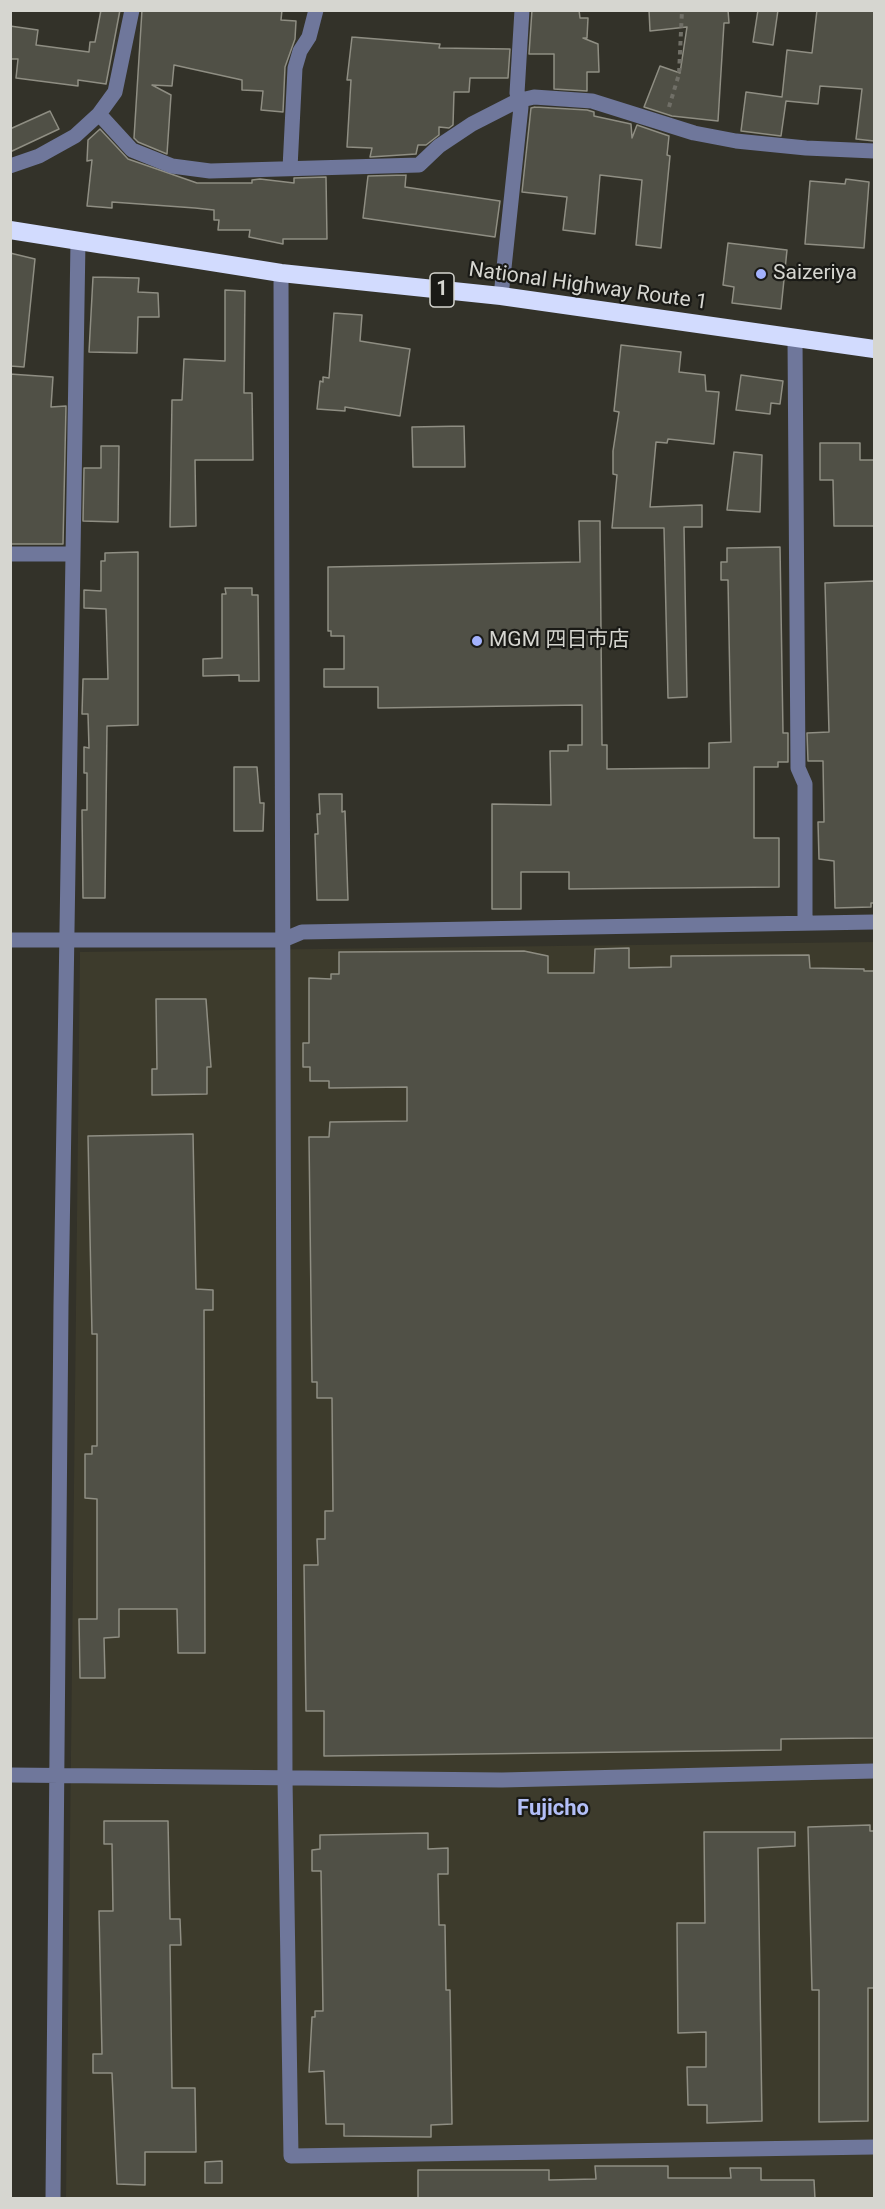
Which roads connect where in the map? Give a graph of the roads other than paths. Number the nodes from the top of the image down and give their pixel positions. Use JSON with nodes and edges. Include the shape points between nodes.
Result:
{"nodes":[{"id":1,"x":132,"y":10,"type":"edge"},
{"id":2,"x":316,"y":10,"type":"edge"},
{"id":3,"x":522,"y":10,"type":"edge"},
{"id":4,"x":517,"y":101,"type":"junction"},
{"id":5,"x":99,"y":114,"type":"junction"},
{"id":6,"x":874,"y":151,"type":"edge"},
{"id":7,"x":10,"y":166,"type":"edge"},
{"id":8,"x":290,"y":168,"type":"junction"},
{"id":9,"x":10,"y":230,"type":"edge"},
{"id":10,"x":78,"y":241,"type":"junction"},
{"id":11,"x":282,"y":273,"type":"junction"},
{"id":12,"x":501,"y":296,"type":"junction"},
{"id":13,"x":795,"y":339,"type":"junction"},
{"id":14,"x":874,"y":349,"type":"edge"},
{"id":15,"x":10,"y":554,"type":"edge"},
{"id":16,"x":72,"y":554,"type":"junction"},
{"id":17,"x":874,"y":922,"type":"edge"},
{"id":18,"x":805,"y":923,"type":"junction"},
{"id":19,"x":10,"y":940,"type":"edge"},
{"id":20,"x":69,"y":940,"type":"junction"},
{"id":21,"x":283,"y":940,"type":"junction"},
{"id":22,"x":874,"y":1771,"type":"edge"},
{"id":23,"x":10,"y":1775,"type":"edge"},
{"id":24,"x":59,"y":1775,"type":"junction"},
{"id":25,"x":285,"y":1779,"type":"junction"},
{"id":26,"x":874,"y":2147,"type":"edge"},
{"id":27,"x":53,"y":2199,"type":"edge"}],
"edges":[{"from":1,"to":5,"type":"street","via":[[115,92]]},
{"from":2,"to":8,"type":"street","via":[[295,68]]},
{"from":3,"to":4,"type":"street"},
{"from":4,"to":6,"type":"street","via":[[534,97],[592,101],[694,133],[736,141]]},
{"from":4,"to":8,"type":"street","via":[[453,136],[419,165]]},
{"from":4,"to":12,"type":"street","via":[[521,107]]},
{"from":5,"to":7,"type":"street","via":[[75,136],[39,156]]},
{"from":5,"to":8,"type":"street","via":[[132,150],[172,166],[210,171]]},
{"from":9,"to":10,"type":"highway","name":"National Highway Route 1","number":"1"},
{"from":10,"to":11,"type":"highway","name":"National Highway Route 1","number":"1"},
{"from":10,"to":16,"type":"street"},
{"from":11,"to":12,"type":"highway","name":"National Highway Route 1","number":"1"},
{"from":11,"to":21,"type":"street"},
{"from":12,"to":13,"type":"highway","name":"National Highway Route 1","number":"1"},
{"from":13,"to":14,"type":"highway","name":"National Highway Route 1","number":"1"},
{"from":13,"to":18,"type":"street","via":[[798,768],[805,784]]},
{"from":15,"to":16,"type":"street"},
{"from":16,"to":20,"type":"street"},
{"from":17,"to":18,"type":"street"},
{"from":18,"to":21,"type":"street","via":[[302,932]]},
{"from":19,"to":20,"type":"street"},
{"from":20,"to":21,"type":"street"},
{"from":20,"to":24,"type":"street","via":[[61,1316]]},
{"from":21,"to":25,"type":"street"},
{"from":22,"to":25,"type":"street","via":[[514,1779]]},
{"from":23,"to":24,"type":"street"},
{"from":24,"to":25,"type":"street"},
{"from":24,"to":27,"type":"street"},
{"from":25,"to":26,"type":"street","via":[[291,2156]]}]}
